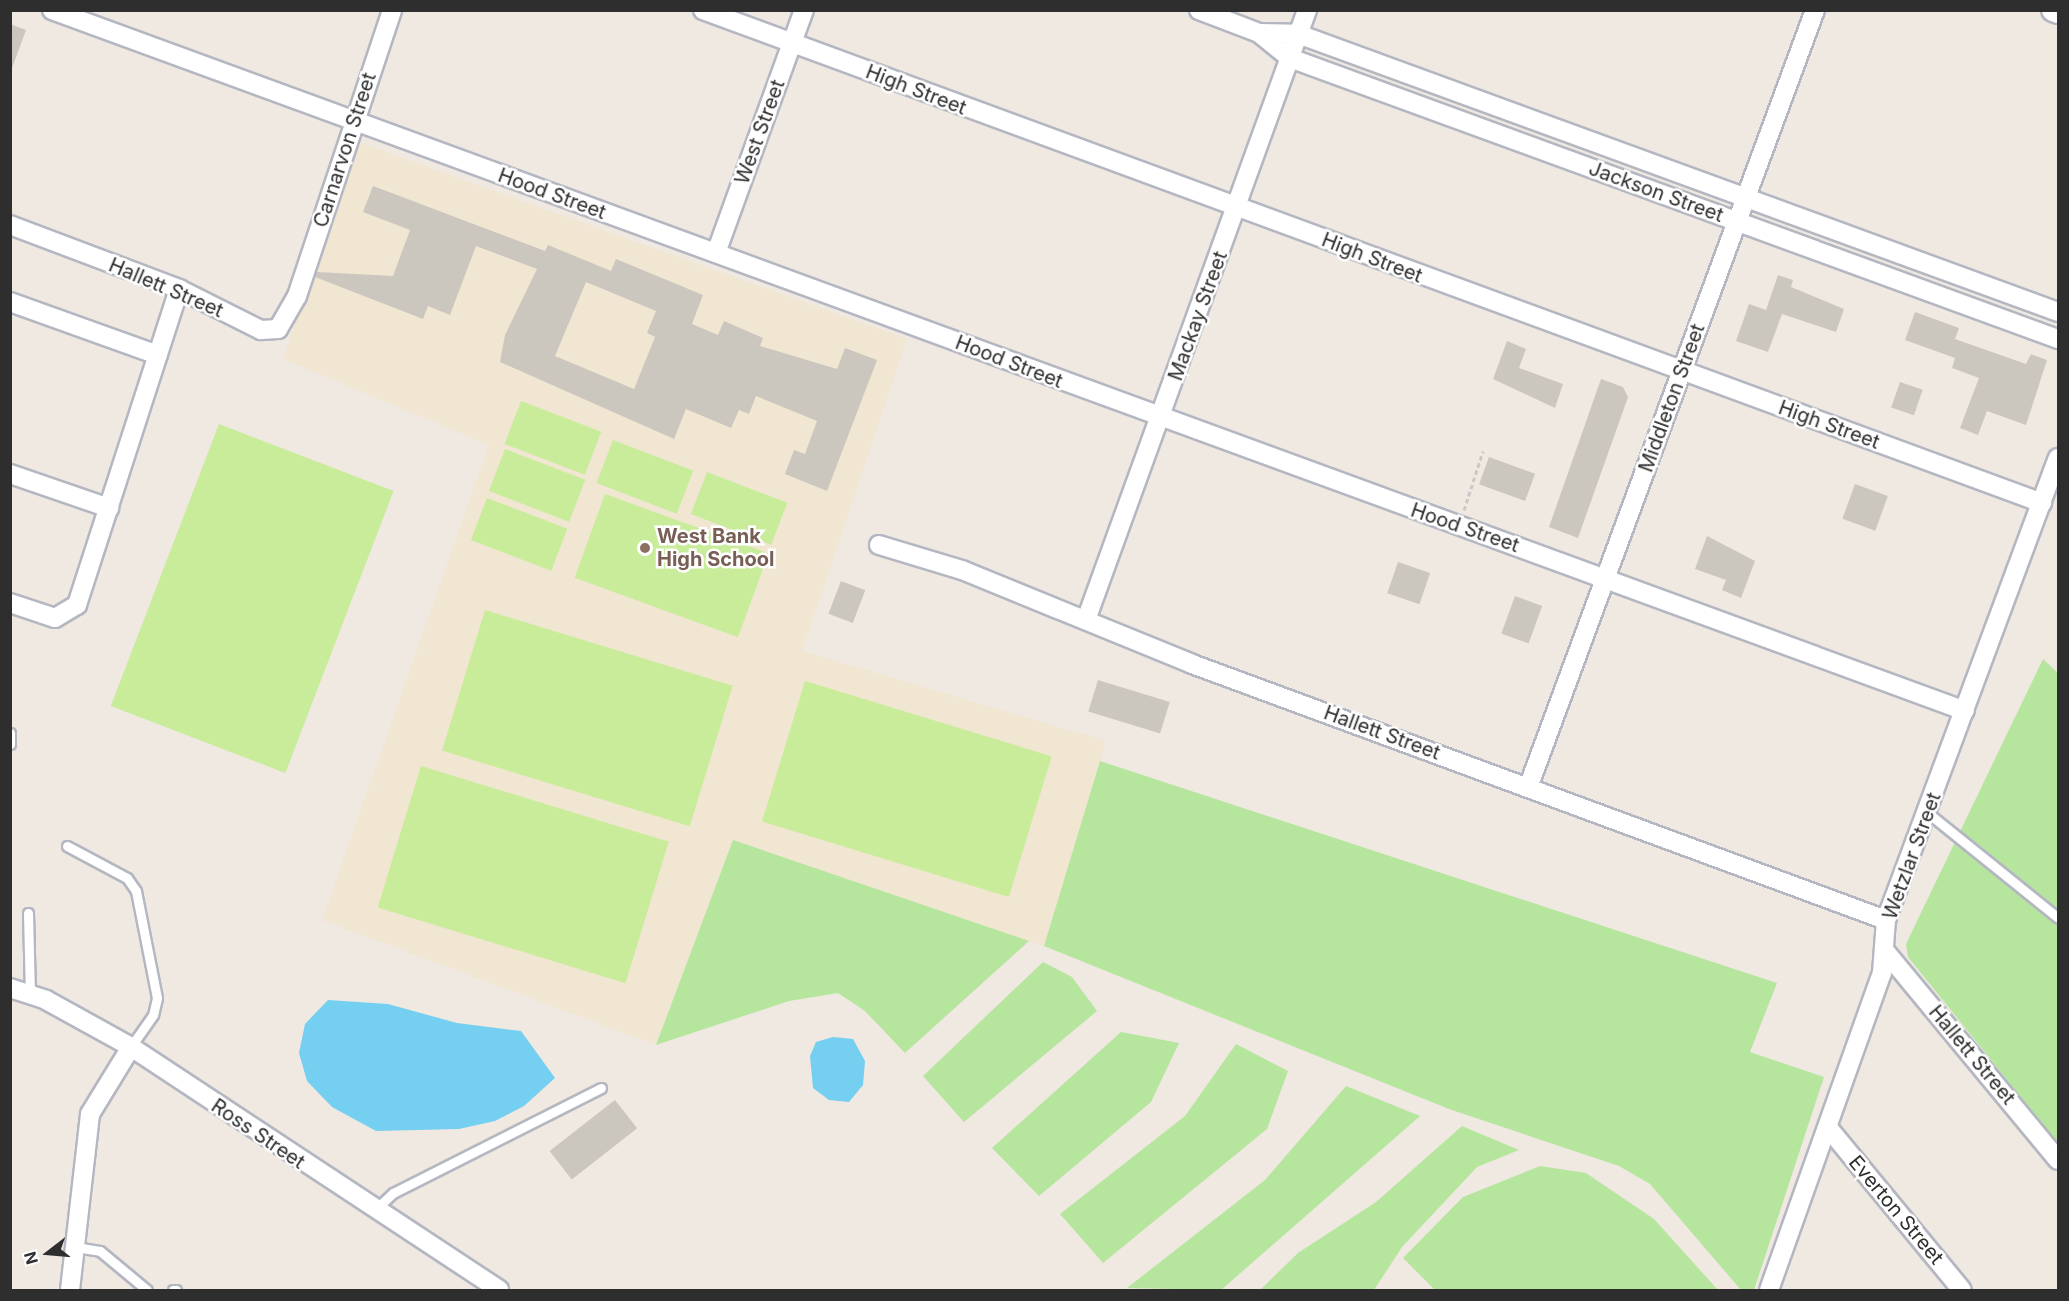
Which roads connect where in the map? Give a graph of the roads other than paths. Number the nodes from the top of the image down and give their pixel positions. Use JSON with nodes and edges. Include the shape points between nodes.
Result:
{"nodes":[{"id":1,"x":52,"y":10,"type":"edge"},
{"id":2,"x":392,"y":10,"type":"edge"},
{"id":3,"x":703,"y":10,"type":"edge"},
{"id":4,"x":804,"y":10,"type":"edge"},
{"id":5,"x":1199,"y":10,"type":"edge"},
{"id":6,"x":1307,"y":10,"type":"edge"},
{"id":7,"x":1815,"y":10,"type":"edge"},
{"id":8,"x":2053,"y":10,"type":"edge"},
{"id":9,"x":2058,"y":12,"type":"edge"},
{"id":10,"x":1259,"y":33,"type":"junction"},
{"id":11,"x":1298,"y":34,"type":"junction"},
{"id":12,"x":791,"y":44,"type":"junction"},
{"id":13,"x":1290,"y":57,"type":"junction"},
{"id":14,"x":351,"y":124,"type":"junction"},
{"id":15,"x":1742,"y":197,"type":"junction"},
{"id":16,"x":1238,"y":207,"type":"junction"},
{"id":17,"x":1734,"y":221,"type":"junction"},
{"id":18,"x":10,"y":225,"type":"edge"},
{"id":19,"x":716,"y":253,"type":"junction"},
{"id":20,"x":178,"y":289,"type":"junction"},
{"id":21,"x":299,"y":289,"type":"joint"},
{"id":22,"x":10,"y":302,"type":"edge"},
{"id":23,"x":2058,"y":312,"type":"edge"},
{"id":24,"x":2058,"y":339,"type":"edge"},
{"id":25,"x":158,"y":356,"type":"junction"},
{"id":26,"x":1683,"y":371,"type":"junction"},
{"id":27,"x":1160,"y":421,"type":"junction"},
{"id":28,"x":2058,"y":458,"type":"edge"},
{"id":29,"x":10,"y":474,"type":"edge"},
{"id":30,"x":2042,"y":503,"type":"junction"},
{"id":31,"x":109,"y":508,"type":"junction"},
{"id":32,"x":879,"y":545,"type":"dead end"},
{"id":33,"x":1605,"y":575,"type":"junction"},
{"id":34,"x":10,"y":603,"type":"edge"},
{"id":35,"x":1086,"y":620,"type":"junction"},
{"id":36,"x":1965,"y":711,"type":"junction"},
{"id":37,"x":10,"y":733,"type":"edge"},
{"id":38,"x":10,"y":744,"type":"edge"},
{"id":39,"x":1529,"y":785,"type":"junction"},
{"id":40,"x":1928,"y":813,"type":"junction"},
{"id":41,"x":67,"y":846,"type":"dead end"},
{"id":42,"x":28,"y":913,"type":"dead end"},
{"id":43,"x":2058,"y":918,"type":"edge"},
{"id":44,"x":1886,"y":920,"type":"junction"},
{"id":45,"x":1885,"y":951,"type":"junction"},
{"id":46,"x":10,"y":988,"type":"edge"},
{"id":47,"x":30,"y":995,"type":"junction"},
{"id":48,"x":131,"y":1047,"type":"junction"},
{"id":49,"x":600,"y":1088,"type":"dead end"},
{"id":50,"x":1830,"y":1130,"type":"junction"},
{"id":51,"x":2058,"y":1160,"type":"edge"},
{"id":52,"x":379,"y":1206,"type":"junction"},
{"id":53,"x":75,"y":1247,"type":"junction"},
{"id":54,"x":70,"y":1290,"type":"edge"},
{"id":55,"x":147,"y":1290,"type":"edge"},
{"id":56,"x":499,"y":1290,"type":"edge"},
{"id":57,"x":1769,"y":1290,"type":"edge"},
{"id":58,"x":1962,"y":1290,"type":"edge"}],
"edges":[{"from":1,"to":14,"type":"street","name":"Hood Street"},
{"from":2,"to":14,"type":"street","name":"Carnarvon Street"},
{"from":3,"to":12,"type":"street","name":"High Street"},
{"from":4,"to":12,"type":"street","name":"West Street"},
{"from":5,"to":10,"type":"street","name":"Jackson Street"},
{"from":6,"to":11,"type":"street","name":"Mackay Street"},
{"from":7,"to":15,"type":"street","name":"Middleton Street"},
{"from":8,"to":9,"type":"street"},
{"from":10,"to":11,"type":"street","name":"Jackson Street"},
{"from":10,"to":13,"type":"street","name":"Jackson Street"},
{"from":11,"to":13,"type":"street","name":"Mackay Street"},
{"from":11,"to":15,"type":"street","name":"Jackson Street"},
{"from":12,"to":16,"type":"street","name":"High Street"},
{"from":12,"to":19,"type":"street","name":"West Street"},
{"from":13,"to":16,"type":"street","name":"Mackay Street"},
{"from":13,"to":17,"type":"street","name":"Jackson Street"},
{"from":14,"to":19,"type":"street","name":"Hood Street"},
{"from":14,"to":21,"type":"street","name":"Carnarvon Street"},
{"from":15,"to":17,"type":"street","name":"Middleton Street"},
{"from":15,"to":23,"type":"street","name":"Jackson Street"},
{"from":16,"to":26,"type":"street","name":"High Street"},
{"from":16,"to":27,"type":"street","name":"Mackay Street"},
{"from":17,"to":24,"type":"street","name":"Jackson Street"},
{"from":17,"to":26,"type":"street","name":"Middleton Street"},
{"from":18,"to":20,"type":"street","name":"Hallett Street"},
{"from":19,"to":27,"type":"street","name":"Hood Street"},
{"from":20,"to":21,"type":"street","name":"Hallett Street","via":[[267,331],[285,322]]},
{"from":20,"to":25,"type":"street"},
{"from":22,"to":25,"type":"street"},
{"from":25,"to":31,"type":"street"},
{"from":26,"to":30,"type":"street","name":"High Street"},
{"from":26,"to":33,"type":"street","name":"Middleton Street"},
{"from":27,"to":33,"type":"street","name":"Hood Street"},
{"from":27,"to":35,"type":"street","name":"Mackay Street"},
{"from":28,"to":30,"type":"street","name":"Wetzlar Street"},
{"from":29,"to":31,"type":"street"},
{"from":30,"to":36,"type":"street","name":"Wetzlar Street"},
{"from":31,"to":34,"type":"street","via":[[71,610],[55,618]]},
{"from":32,"to":35,"type":"street","name":"Hallett Street","via":[[962,570]]},
{"from":33,"to":36,"type":"street","name":"Hood Street"},
{"from":33,"to":39,"type":"street","name":"Middleton Street"},
{"from":35,"to":39,"type":"street","name":"Hallett Street"},
{"from":36,"to":40,"type":"street","name":"Wetzlar Street"},
{"from":37,"to":38,"type":"lane"},
{"from":39,"to":44,"type":"street","name":"Hallett Street"},
{"from":40,"to":43,"type":"lane"},
{"from":40,"to":44,"type":"street","name":"Wetzlar Street"},
{"from":41,"to":48,"type":"lane","via":[[126,878],[136,891],[157,998],[153,1015]]},
{"from":42,"to":47,"type":"lane"},
{"from":44,"to":45,"type":"street","name":"Wetzlar Street"},
{"from":45,"to":50,"type":"street","name":"Wetzlar Street"},
{"from":45,"to":51,"type":"street","name":"Hallett Street"},
{"from":46,"to":47,"type":"street","name":"Ross Street"},
{"from":47,"to":48,"type":"street","name":"Ross Street"},
{"from":48,"to":52,"type":"street","name":"Ross Street","via":[[305,1167]]},
{"from":48,"to":53,"type":"street","via":[[90,1114]]},
{"from":49,"to":52,"type":"lane","via":[[393,1193]]},
{"from":50,"to":57,"type":"street","name":"Wetzlar Street"},
{"from":50,"to":58,"type":"street","name":"Everton Street"},
{"from":52,"to":56,"type":"street","name":"Ross Street"},
{"from":53,"to":54,"type":"street"},
{"from":53,"to":55,"type":"lane","via":[[100,1251]]}]}
